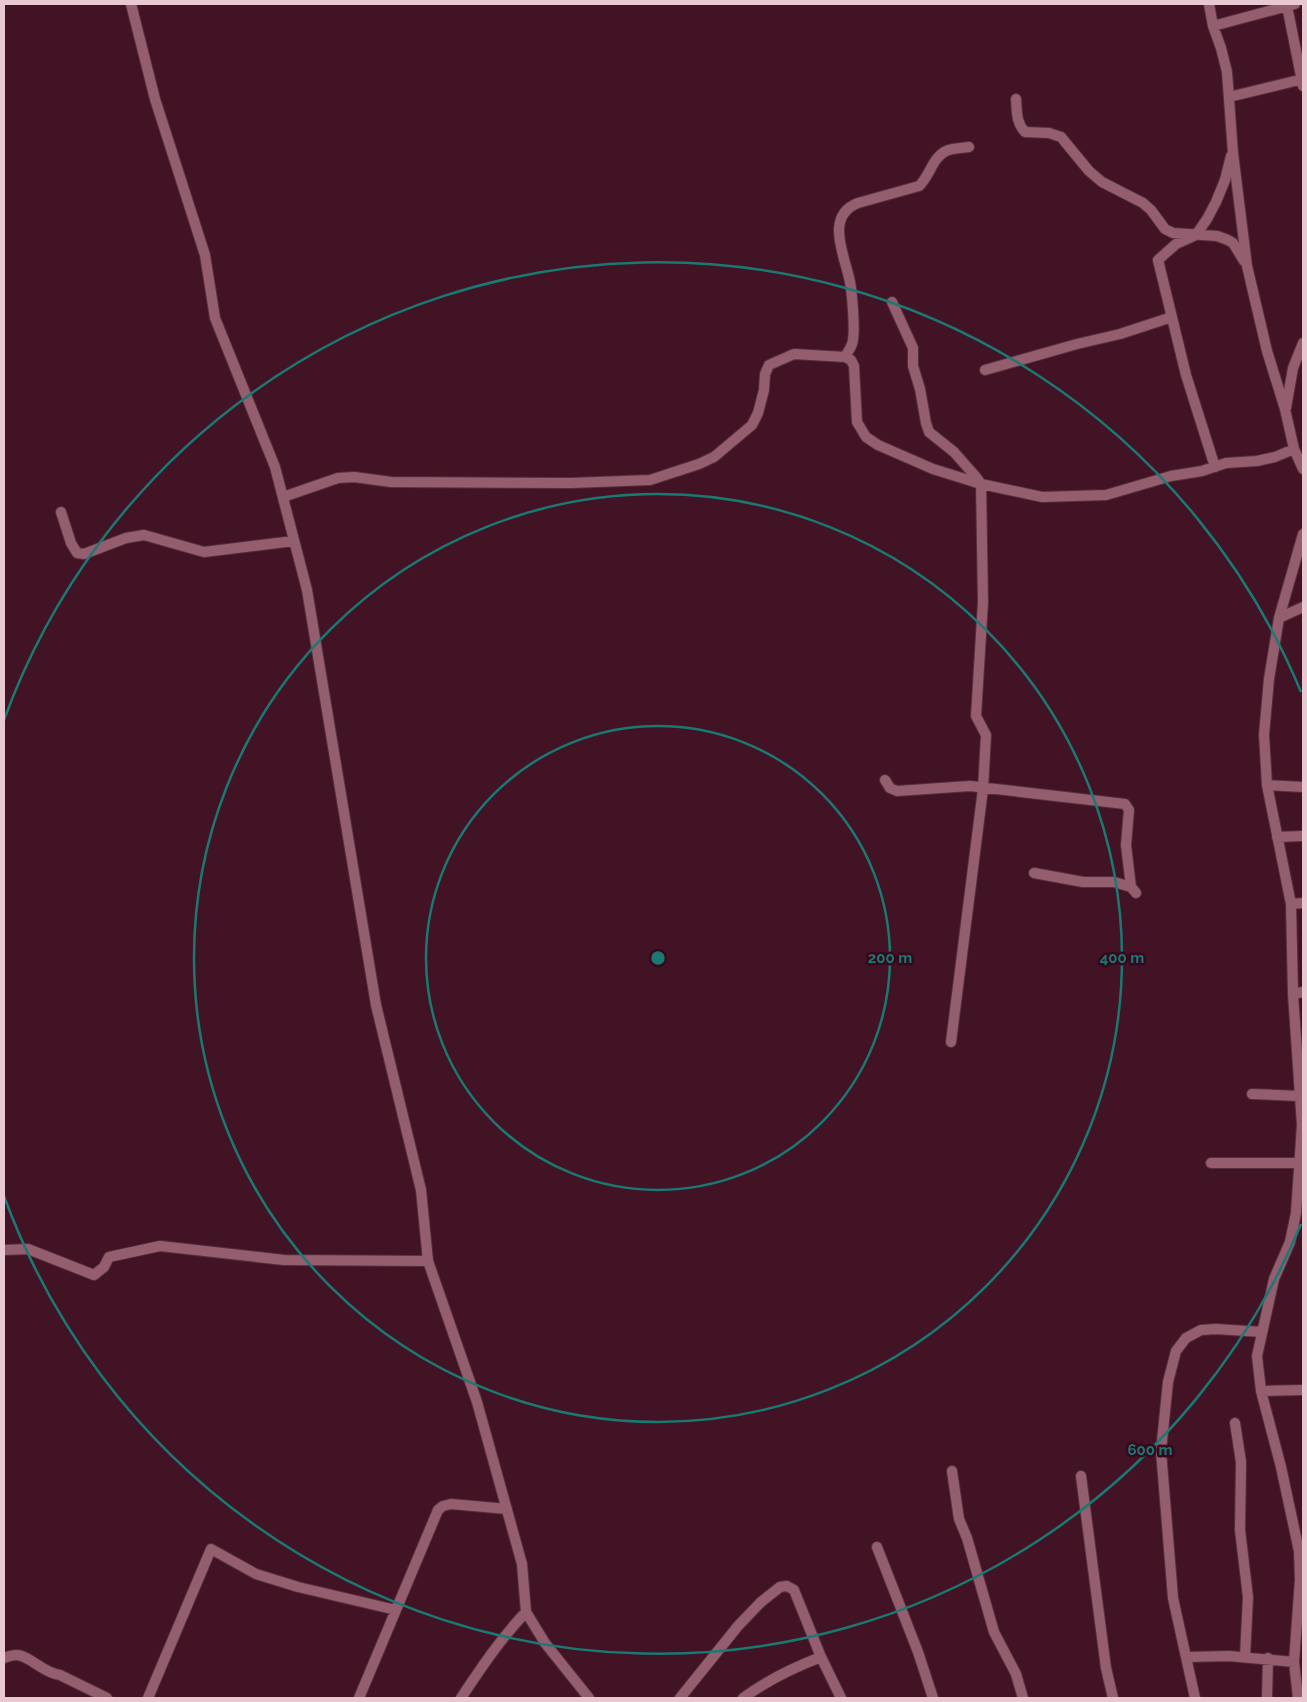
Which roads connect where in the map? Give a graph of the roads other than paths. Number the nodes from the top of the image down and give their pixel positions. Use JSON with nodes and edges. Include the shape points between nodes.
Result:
{"nodes":[{"id":1,"x":131,"y":4,"type":"edge"},
{"id":2,"x":1209,"y":4,"type":"edge"},
{"id":3,"x":1291,"y":5,"type":"edge"},
{"id":4,"x":1213,"y":26,"type":"junction"},
{"id":5,"x":1303,"y":82,"type":"edge"},
{"id":6,"x":1229,"y":97,"type":"junction"},
{"id":7,"x":1016,"y":99,"type":"dead end"},
{"id":8,"x":969,"y":147,"type":"dead end"},
{"id":9,"x":1232,"y":153,"type":"junction"},
{"id":10,"x":1196,"y":235,"type":"junction"},
{"id":11,"x":1247,"y":266,"type":"junction"},
{"id":12,"x":892,"y":302,"type":"dead end"},
{"id":13,"x":1172,"y":317,"type":"junction"},
{"id":14,"x":1303,"y":343,"type":"edge"},
{"id":15,"x":845,"y":357,"type":"junction"},
{"id":16,"x":985,"y":370,"type":"dead end"},
{"id":17,"x":1285,"y":409,"type":"junction"},
{"id":18,"x":1294,"y":449,"type":"junction"},
{"id":19,"x":1215,"y":467,"type":"junction"},
{"id":20,"x":1303,"y":469,"type":"edge"},
{"id":21,"x":981,"y":484,"type":"junction"},
{"id":22,"x":283,"y":498,"type":"junction"},
{"id":23,"x":60,"y":512,"type":"dead end"},
{"id":24,"x":1303,"y":534,"type":"edge"},
{"id":25,"x":294,"y":541,"type":"junction"},
{"id":26,"x":1303,"y":607,"type":"edge"},
{"id":27,"x":1279,"y":618,"type":"junction"},
{"id":28,"x":884,"y":780,"type":"dead end"},
{"id":29,"x":1266,"y":785,"type":"junction"},
{"id":30,"x":1303,"y":787,"type":"edge"},
{"id":31,"x":983,"y":788,"type":"junction"},
{"id":32,"x":1277,"y":836,"type":"junction"},
{"id":33,"x":1303,"y":836,"type":"edge"},
{"id":34,"x":1034,"y":873,"type":"dead end"},
{"id":35,"x":1303,"y":903,"type":"edge"},
{"id":36,"x":1291,"y":904,"type":"junction"},
{"id":37,"x":1298,"y":993,"type":"edge"},
{"id":38,"x":951,"y":1042,"type":"dead end"},
{"id":39,"x":1300,"y":1072,"type":"edge"},
{"id":40,"x":1252,"y":1094,"type":"dead end"},
{"id":41,"x":1299,"y":1096,"type":"junction"},
{"id":42,"x":1211,"y":1163,"type":"dead end"},
{"id":43,"x":1301,"y":1165,"type":"edge"},
{"id":44,"x":1300,"y":1213,"type":"edge"},
{"id":45,"x":4,"y":1250,"type":"edge"},
{"id":46,"x":428,"y":1261,"type":"junction"},
{"id":47,"x":1262,"y":1332,"type":"junction"},
{"id":48,"x":1303,"y":1390,"type":"edge"},
{"id":49,"x":1261,"y":1391,"type":"junction"},
{"id":50,"x":1236,"y":1423,"type":"dead end"},
{"id":51,"x":952,"y":1471,"type":"dead end"},
{"id":52,"x":1081,"y":1476,"type":"dead end"},
{"id":53,"x":507,"y":1509,"type":"junction"},
{"id":54,"x":877,"y":1547,"type":"dead end"},
{"id":55,"x":396,"y":1610,"type":"junction"},
{"id":56,"x":526,"y":1612,"type":"junction"},
{"id":57,"x":1186,"y":1656,"type":"junction"},
{"id":58,"x":820,"y":1657,"type":"junction"},
{"id":59,"x":1245,"y":1657,"type":"junction"},
{"id":60,"x":4,"y":1658,"type":"edge"},
{"id":61,"x":1268,"y":1658,"type":"junction"},
{"id":62,"x":1294,"y":1662,"type":"junction"},
{"id":63,"x":585,"y":1697,"type":"edge"},
{"id":64,"x":106,"y":1698,"type":"edge"},
{"id":65,"x":148,"y":1698,"type":"edge"},
{"id":66,"x":359,"y":1698,"type":"edge"},
{"id":67,"x":461,"y":1698,"type":"edge"},
{"id":68,"x":680,"y":1698,"type":"edge"},
{"id":69,"x":744,"y":1698,"type":"edge"},
{"id":70,"x":841,"y":1698,"type":"edge"},
{"id":71,"x":933,"y":1698,"type":"edge"},
{"id":72,"x":1023,"y":1698,"type":"edge"},
{"id":73,"x":1113,"y":1698,"type":"edge"},
{"id":74,"x":1195,"y":1698,"type":"edge"},
{"id":75,"x":1267,"y":1698,"type":"edge"},
{"id":76,"x":1298,"y":1698,"type":"edge"}],
"edges":[{"from":1,"to":22,"type":"street","via":[[155,99],[205,255],[215,318],[275,467]]},
{"from":2,"to":4,"type":"street"},
{"from":3,"to":4,"type":"street"},
{"from":3,"to":5,"type":"street"},
{"from":4,"to":6,"type":"street","via":[[1227,72]]},
{"from":5,"to":6,"type":"street"},
{"from":6,"to":9,"type":"street"},
{"from":7,"to":10,"type":"street","via":[[1020,127],[1025,132],[1062,137],[1089,172],[1143,203],[1165,229]]},
{"from":8,"to":15,"type":"street","via":[[947,151],[937,158],[919,186],[858,203],[844,212],[840,242],[851,283],[854,340]]},
{"from":9,"to":10,"type":"street","via":[[1216,202]]},
{"from":9,"to":11,"type":"street"},
{"from":10,"to":11,"type":"street","via":[[1217,236],[1233,243]]},
{"from":10,"to":13,"type":"street","via":[[1176,244],[1158,260]]},
{"from":11,"to":17,"type":"street"},
{"from":12,"to":21,"type":"street","via":[[914,348],[913,366],[929,432],[954,452]]},
{"from":13,"to":16,"type":"street"},
{"from":13,"to":19,"type":"street","via":[[1186,375]]},
{"from":14,"to":17,"type":"street","via":[[1293,368]]},
{"from":15,"to":21,"type":"street","via":[[854,366],[856,422],[866,437],[933,469]]},
{"from":15,"to":22,"type":"street","via":[[794,354],[769,365],[758,413],[752,425],[714,457],[650,480],[392,482],[354,476],[338,478]]},
{"from":17,"to":18,"type":"street"},
{"from":18,"to":19,"type":"street","via":[[1275,457]]},
{"from":18,"to":20,"type":"street"},
{"from":19,"to":21,"type":"street","via":[[1106,494],[1042,497]]},
{"from":21,"to":31,"type":"street","via":[[983,602],[976,716],[986,736]]},
{"from":22,"to":25,"type":"street"},
{"from":23,"to":25,"type":"street","via":[[71,543],[77,553],[84,554],[126,538],[144,535],[204,552]]},
{"from":24,"to":27,"type":"street"},
{"from":25,"to":46,"type":"street","via":[[307,590],[376,1005],[421,1190]]},
{"from":26,"to":27,"type":"street"},
{"from":27,"to":29,"type":"street","via":[[1264,735]]},
{"from":28,"to":31,"type":"street","via":[[897,791]]},
{"from":29,"to":30,"type":"street"},
{"from":29,"to":32,"type":"street"},
{"from":31,"to":34,"type":"street","via":[[1125,804],[1129,810],[1126,845],[1133,890],[1114,882],[1083,882]]},
{"from":31,"to":38,"type":"street"},
{"from":32,"to":33,"type":"street"},
{"from":32,"to":36,"type":"street"},
{"from":35,"to":36,"type":"street"},
{"from":36,"to":37,"type":"street"},
{"from":37,"to":39,"type":"street"},
{"from":39,"to":41,"type":"street"},
{"from":40,"to":41,"type":"street"},
{"from":41,"to":43,"type":"street"},
{"from":42,"to":43,"type":"street"},
{"from":43,"to":44,"type":"street"},
{"from":44,"to":47,"type":"street","via":[[1274,1279]]},
{"from":45,"to":46,"type":"street","via":[[28,1249],[94,1275],[104,1267],[109,1257],[160,1246],[284,1260]]},
{"from":46,"to":53,"type":"street","via":[[477,1402]]},
{"from":47,"to":49,"type":"street","via":[[1257,1356]]},
{"from":47,"to":57,"type":"street","via":[[1216,1328],[1200,1330],[1186,1338],[1176,1351],[1168,1382],[1161,1451],[1173,1598]]},
{"from":48,"to":49,"type":"street"},
{"from":49,"to":62,"type":"street","via":[[1299,1551]]},
{"from":50,"to":59,"type":"street","via":[[1241,1462],[1240,1530],[1248,1596]]},
{"from":51,"to":72,"type":"street","via":[[958,1519],[967,1538],[994,1632],[1016,1674]]},
{"from":52,"to":73,"type":"street","via":[[1106,1668]]},
{"from":53,"to":55,"type":"street","via":[[451,1504],[438,1510]]},
{"from":53,"to":56,"type":"street","via":[[522,1564]]},
{"from":54,"to":71,"type":"street"},
{"from":55,"to":65,"type":"street","via":[[256,1574],[211,1549]]},
{"from":55,"to":66,"type":"street"},
{"from":56,"to":63,"type":"street"},
{"from":56,"to":67,"type":"street","via":[[492,1652]]},
{"from":57,"to":59,"type":"street"},
{"from":57,"to":74,"type":"street"},
{"from":58,"to":68,"type":"street","via":[[794,1590],[780,1587],[760,1602],[738,1626]]},
{"from":58,"to":69,"type":"street","via":[[787,1670]]},
{"from":58,"to":70,"type":"street"},
{"from":59,"to":61,"type":"street"},
{"from":60,"to":64,"type":"street","via":[[22,1657]]},
{"from":61,"to":62,"type":"street"},
{"from":61,"to":75,"type":"street"},
{"from":62,"to":76,"type":"street"}]}
